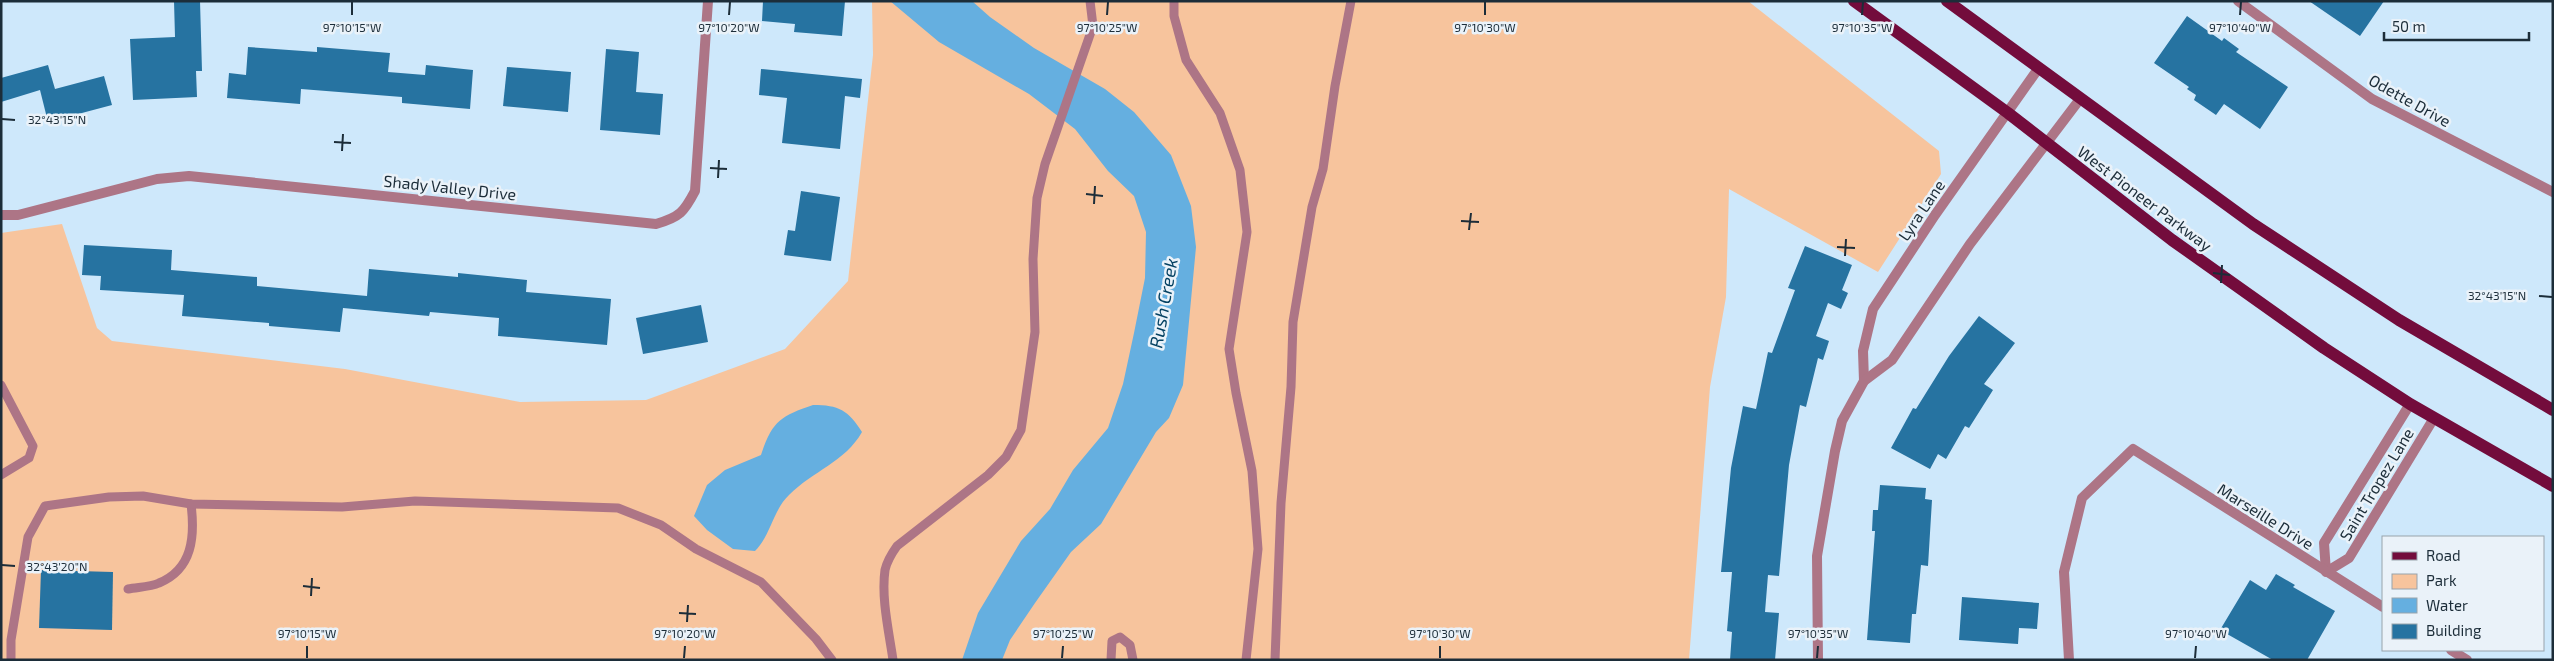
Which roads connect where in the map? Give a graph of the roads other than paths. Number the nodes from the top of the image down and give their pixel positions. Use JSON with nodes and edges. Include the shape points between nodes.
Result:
{"nodes":[{"id":1,"x":708,"y":1,"type":"edge"},
{"id":2,"x":1090,"y":1,"type":"edge"},
{"id":3,"x":1174,"y":1,"type":"edge"},
{"id":4,"x":1352,"y":1,"type":"edge"},
{"id":5,"x":1854,"y":1,"type":"edge"},
{"id":6,"x":1947,"y":1,"type":"edge"},
{"id":7,"x":2238,"y":1,"type":"edge"},
{"id":8,"x":2038,"y":69,"type":"junction"},
{"id":9,"x":2080,"y":99,"type":"junction"},
{"id":10,"x":2008,"y":114,"type":"junction"},
{"id":11,"x":2047,"y":144,"type":"junction"},
{"id":12,"x":2553,"y":192,"type":"edge"},
{"id":13,"x":1,"y":215,"type":"edge"},
{"id":14,"x":1864,"y":381,"type":"junction"},
{"id":15,"x":1,"y":385,"type":"edge"},
{"id":16,"x":2410,"y":404,"type":"junction"},
{"id":17,"x":2553,"y":410,"type":"edge"},
{"id":18,"x":2434,"y":418,"type":"junction"},
{"id":19,"x":1,"y":475,"type":"edge"},
{"id":20,"x":2553,"y":486,"type":"edge"},
{"id":21,"x":191,"y":504,"type":"junction"},
{"id":22,"x":2326,"y":572,"type":"junction"},
{"id":23,"x":128,"y":589,"type":"dead end"},
{"id":24,"x":2382,"y":606,"type":"edge"},
{"id":25,"x":2453,"y":651,"type":"edge"},
{"id":26,"x":12,"y":660,"type":"edge"},
{"id":27,"x":832,"y":660,"type":"edge"},
{"id":28,"x":893,"y":660,"type":"edge"},
{"id":29,"x":1111,"y":660,"type":"edge"},
{"id":30,"x":1133,"y":660,"type":"edge"},
{"id":31,"x":1246,"y":660,"type":"edge"},
{"id":32,"x":1275,"y":660,"type":"edge"},
{"id":33,"x":1818,"y":660,"type":"edge"},
{"id":34,"x":2069,"y":660,"type":"edge"},
{"id":35,"x":2467,"y":660,"type":"edge"}],
"edges":[{"from":1,"to":13,"type":"street","name":"Shady Valley Drive","via":[[695,190],[684,211],[674,219],[656,224],[272,182],[189,176],[157,179],[18,215]]},
{"from":2,"to":28,"type":"lane","via":[[1093,26],[1045,164],[1037,198],[1033,258],[1035,332],[1021,430],[1006,457],[988,476],[897,546],[888,561],[885,596]]},
{"from":3,"to":31,"type":"lane","via":[[1174,16],[1186,60],[1220,113],[1240,170],[1247,232],[1230,350],[1252,471],[1258,549]]},
{"from":4,"to":32,"type":"lane","via":[[1293,322]]},
{"from":5,"to":10,"type":"main road","name":"West Pioneer Parkway"},
{"from":6,"to":8,"type":"main road"},
{"from":7,"to":12,"type":"street","name":"Odette Drive","via":[[2372,99]]},
{"from":8,"to":9,"type":"main road"},
{"from":8,"to":10,"type":"street","name":"Lyra Lane"},
{"from":9,"to":11,"type":"street"},
{"from":9,"to":17,"type":"main road","via":[[2253,224],[2398,320]]},
{"from":10,"to":11,"type":"main road","name":"West Pioneer Parkway"},
{"from":10,"to":14,"type":"street","name":"Lyra Lane","via":[[1935,215],[1873,309],[1863,351]]},
{"from":11,"to":14,"type":"street","via":[[1970,244],[1892,360]]},
{"from":11,"to":16,"type":"main road","name":"West Pioneer Parkway","via":[[2172,240],[2324,348]]},
{"from":14,"to":33,"type":"street","via":[[1842,421],[1817,556]]},
{"from":15,"to":19,"type":"lane","via":[[33,446],[29,458]]},
{"from":16,"to":18,"type":"main road","name":"West Pioneer Parkway"},
{"from":16,"to":22,"type":"street","name":"Saint Tropez Lane","via":[[2324,543]]},
{"from":18,"to":20,"type":"main road","name":"West Pioneer Parkway"},
{"from":18,"to":22,"type":"street","name":"Saint Tropez Lane","via":[[2349,558]]},
{"from":21,"to":23,"type":"lane","via":[[194,528],[188,555],[179,572],[158,584]]},
{"from":21,"to":26,"type":"lane","via":[[143,496],[45,506],[28,537],[12,640]]},
{"from":21,"to":27,"type":"lane","via":[[342,508],[415,501],[618,508],[661,525],[696,549],[760,582]]},
{"from":22,"to":24,"type":"street","name":"Marseille Drive"},
{"from":22,"to":34,"type":"street","name":"Marseille Drive","via":[[2132,449],[2082,498],[2064,572]]},
{"from":25,"to":35,"type":"street"},
{"from":29,"to":30,"type":"lane","via":[[1110,645],[1120,637],[1130,645]]}]}
